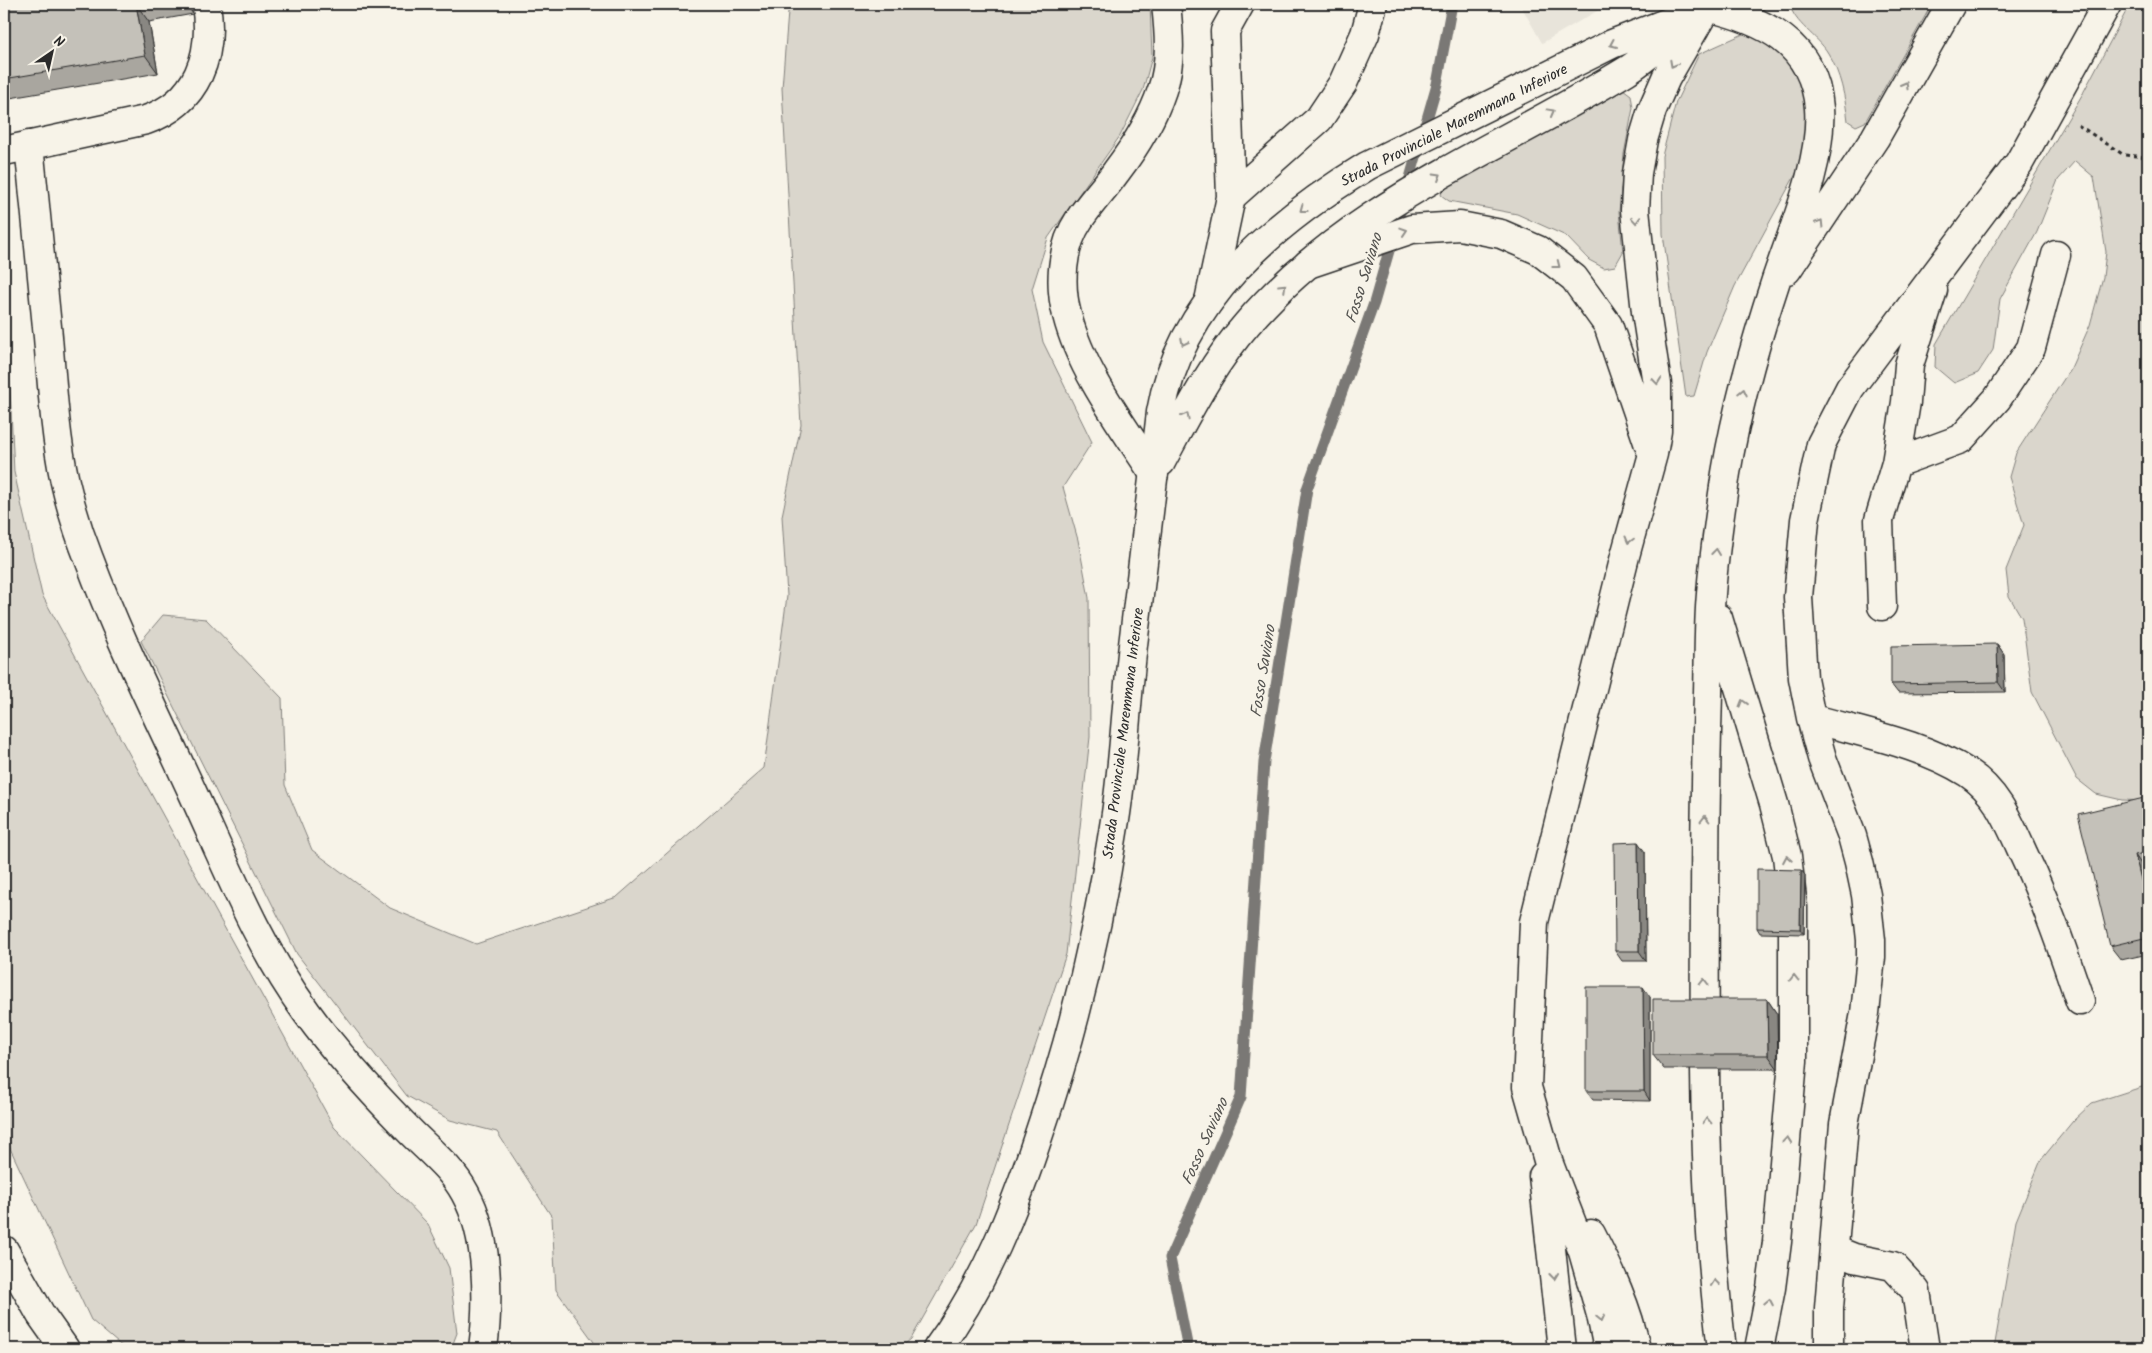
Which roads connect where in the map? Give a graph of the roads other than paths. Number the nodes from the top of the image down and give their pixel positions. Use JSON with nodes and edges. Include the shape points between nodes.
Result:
{"nodes":[{"id":1,"x":206,"y":4,"type":"edge"},
{"id":2,"x":1166,"y":4,"type":"edge"},
{"id":3,"x":1240,"y":4,"type":"edge"},
{"id":4,"x":1373,"y":4,"type":"edge"},
{"id":5,"x":1951,"y":4,"type":"edge"},
{"id":6,"x":2107,"y":4,"type":"edge"},
{"id":7,"x":1709,"y":6,"type":"edge"},
{"id":8,"x":17,"y":148,"type":"edge"},
{"id":9,"x":1231,"y":198,"type":"junction"},
{"id":10,"x":2056,"y":255,"type":"dead end"},
{"id":11,"x":1308,"y":264,"type":"junction"},
{"id":12,"x":1941,"y":268,"type":"junction"},
{"id":13,"x":1772,"y":292,"type":"junction"},
{"id":14,"x":1209,"y":300,"type":"junction"},
{"id":15,"x":1653,"y":454,"type":"junction"},
{"id":16,"x":1896,"y":463,"type":"junction"},
{"id":17,"x":1154,"y":474,"type":"junction"},
{"id":18,"x":1711,"y":596,"type":"junction"},
{"id":19,"x":1882,"y":606,"type":"dead end"},
{"id":20,"x":1811,"y":718,"type":"junction"},
{"id":21,"x":2080,"y":1001,"type":"dead end"},
{"id":22,"x":1537,"y":1123,"type":"junction"},
{"id":23,"x":1549,"y":1164,"type":"junction"},
{"id":24,"x":4,"y":1250,"type":"edge"},
{"id":25,"x":1834,"y":1250,"type":"junction"},
{"id":26,"x":65,"y":1349,"type":"edge"},
{"id":27,"x":483,"y":1349,"type":"edge"},
{"id":28,"x":937,"y":1349,"type":"edge"},
{"id":29,"x":1562,"y":1349,"type":"edge"},
{"id":30,"x":1588,"y":1349,"type":"edge"},
{"id":31,"x":1608,"y":1349,"type":"edge"},
{"id":32,"x":1636,"y":1349,"type":"edge"},
{"id":33,"x":1722,"y":1349,"type":"edge"},
{"id":34,"x":1759,"y":1349,"type":"edge"},
{"id":35,"x":1829,"y":1349,"type":"edge"},
{"id":36,"x":1926,"y":1349,"type":"edge"}],
"edges":[{"from":1,"to":8,"type":"main road","via":[[206,54],[190,90],[174,106],[146,120]]},
{"from":2,"to":17,"type":"main road","via":[[1169,50],[1163,89],[1134,148],[1078,220],[1066,250],[1063,284],[1067,315],[1079,347]]},
{"from":3,"to":9,"type":"main road","via":[[1224,31]]},
{"from":4,"to":9,"type":"main road","via":[[1365,34],[1343,83],[1319,119]]},
{"from":13,"to":5,"type":"main road","one_way":true,"via":[[1875,138]]},
{"from":6,"to":12,"type":"main road","via":[[2019,163]]},
{"from":11,"to":7,"type":"main road","name":"Strada Provinciale Maremmana Inferiore","one_way":true,"via":[[1367,220],[1439,175],[1628,70]]},
{"from":7,"to":13,"type":"main road","via":[[1746,18],[1778,34],[1794,48],[1812,76],[1817,91],[1820,123],[1816,156]]},
{"from":7,"to":14,"type":"main road","name":"Strada Provinciale Maremmana Inferiore","one_way":true,"via":[[1612,44],[1367,166],[1293,217],[1256,248]]},
{"from":7,"to":15,"type":"main road","one_way":true,"via":[[1662,86],[1643,140],[1637,173],[1638,242],[1657,384],[1657,431]]},
{"from":8,"to":27,"type":"main road","via":[[65,480],[89,559],[118,630],[237,888],[283,975],[344,1061],[444,1164],[466,1193],[478,1228],[484,1268],[486,1315]]},
{"from":9,"to":14,"type":"main road"},
{"from":10,"to":16,"type":"main road","via":[[2031,348],[1997,399],[1961,439]]},
{"from":11,"to":15,"type":"main road","one_way":true,"via":[[1412,228],[1460,226],[1501,234],[1538,250],[1574,278],[1608,325]]},
{"from":17,"to":11,"type":"main road","name":"Strada Provinciale Maremmana Inferiore","one_way":true,"via":[[1214,366],[1247,324]]},
{"from":12,"to":16,"type":"main road","via":[[1908,365]]},
{"from":12,"to":20,"type":"main road","via":[[1850,388],[1821,444],[1805,520],[1798,596],[1803,678]]},
{"from":18,"to":13,"type":"main road","one_way":true,"via":[[1734,434],[1751,359]]},
{"from":14,"to":17,"type":"main road","name":"Strada Provinciale Maremmana Inferiore","one_way":true,"via":[[1169,376]]},
{"from":15,"to":22,"type":"main road","one_way":true,"via":[[1622,565],[1534,922],[1527,1087]]},
{"from":16,"to":19,"type":"main road","via":[[1879,520]]},
{"from":17,"to":28,"type":"main road","name":"Strada Provinciale Maremmana Inferiore","via":[[1116,819],[1075,1021],[1015,1206],[971,1298]]},
{"from":33,"to":18,"type":"main road","one_way":true,"via":[[1710,1221],[1704,1048],[1705,814]]},
{"from":34,"to":18,"type":"main road","one_way":true,"via":[[1777,1242],[1793,1061],[1793,907],[1787,856],[1774,804]]},
{"from":20,"to":21,"type":"main road","via":[[1946,761],[1969,774],[1990,792],[2003,810],[2042,892]]},
{"from":20,"to":25,"type":"main road","via":[[1859,862],[1871,940],[1866,1006],[1844,1124]]},
{"from":22,"to":23,"type":"main road"},
{"from":22,"to":29,"type":"main road","one_way":true},
{"from":23,"to":30,"type":"main road"},
{"from":23,"to":31,"type":"main road","one_way":true,"via":[[1583,1252]]},
{"from":23,"to":32,"type":"main road","via":[[1591,1234],[1617,1287]]},
{"from":24,"to":26,"type":"main road","via":[[41,1315]]},
{"from":25,"to":35,"type":"main road"},
{"from":25,"to":36,"type":"main road","via":[[1893,1266],[1916,1291]]}]}
